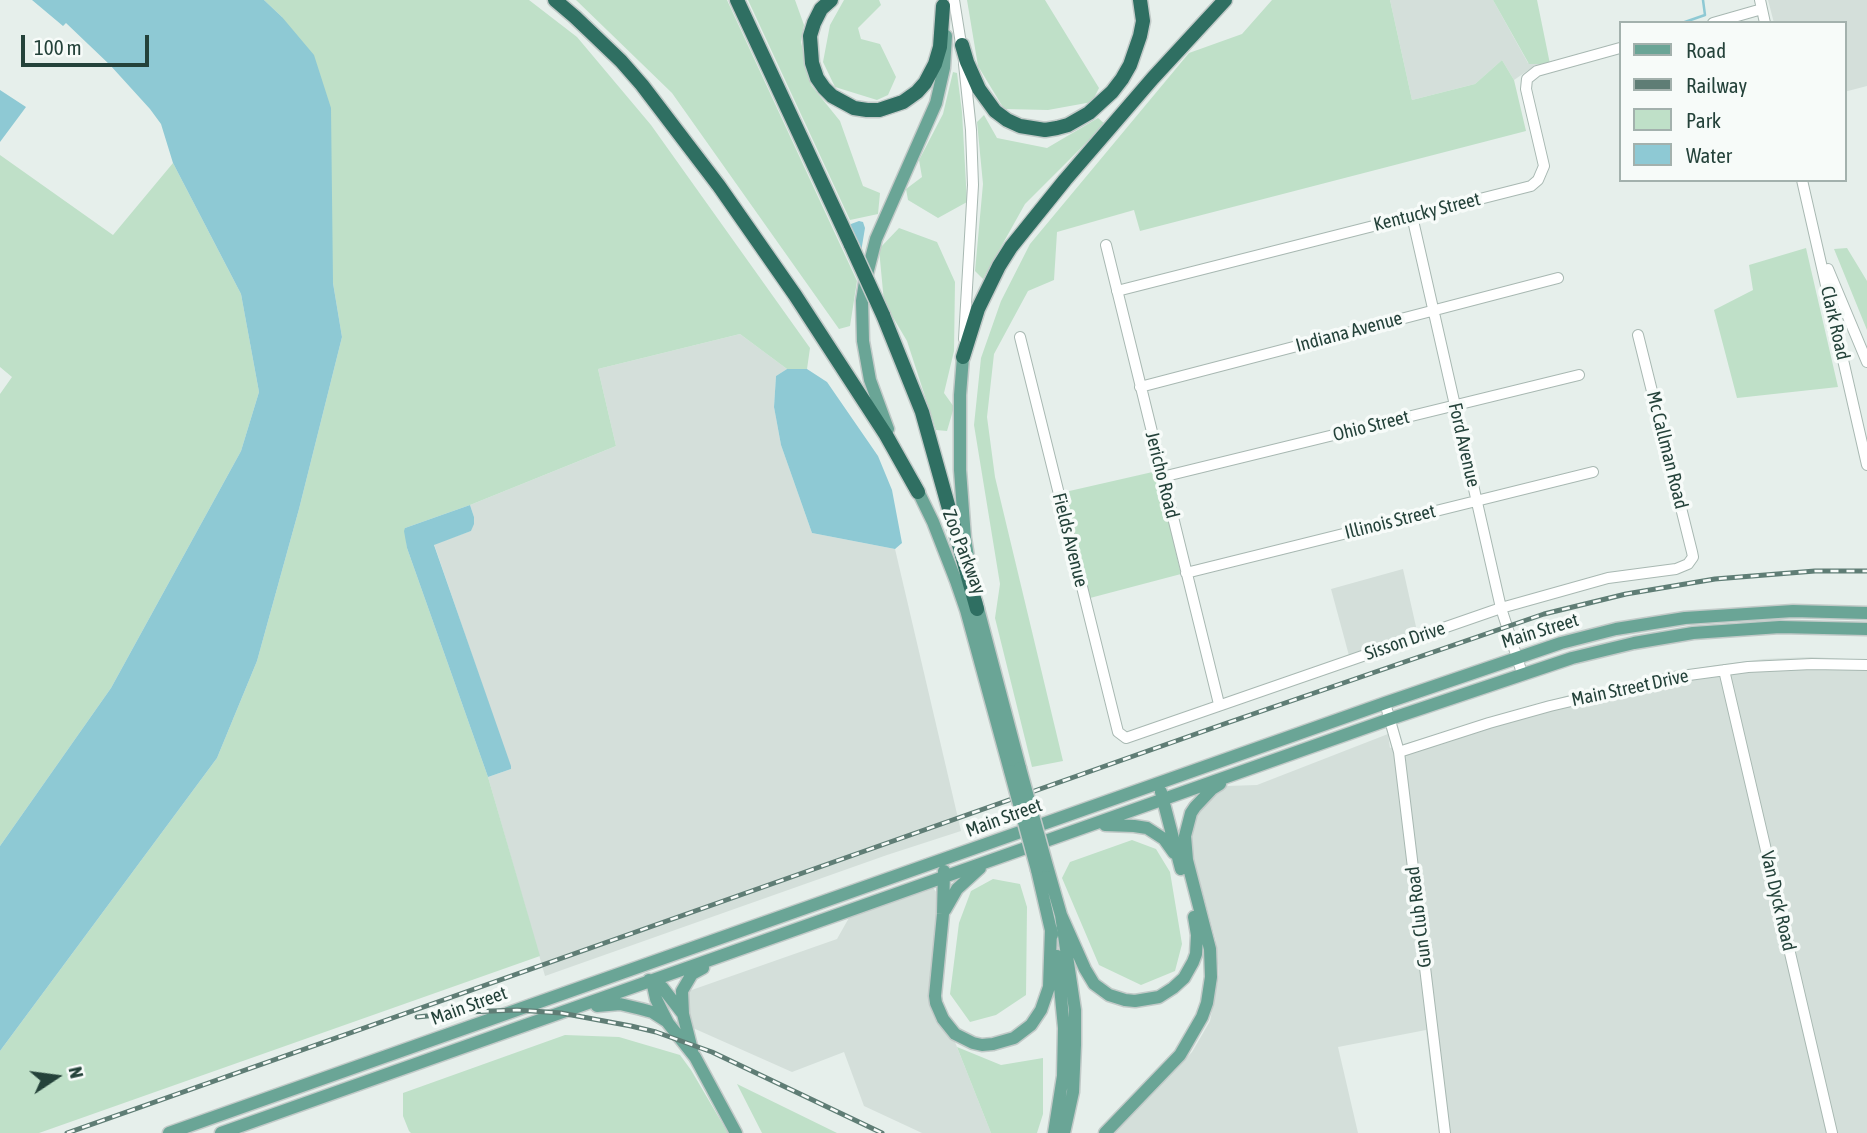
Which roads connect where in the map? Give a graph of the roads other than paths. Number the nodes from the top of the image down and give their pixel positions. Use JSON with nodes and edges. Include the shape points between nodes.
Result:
{"nodes":[{"id":1,"x":555,"y":0,"type":"edge"},
{"id":2,"x":737,"y":0,"type":"edge"},
{"id":3,"x":831,"y":0,"type":"edge"},
{"id":4,"x":1140,"y":0,"type":"edge"},
{"id":5,"x":1225,"y":0,"type":"edge"},
{"id":6,"x":946,"y":2,"type":"edge"},
{"id":7,"x":1761,"y":4,"type":"edge"},
{"id":8,"x":1718,"y":21,"type":"edge"},
{"id":9,"x":961,"y":45,"type":"junction"},
{"id":10,"x":1618,"y":49,"type":"edge"},
{"id":11,"x":1802,"y":182,"type":"edge"},
{"id":12,"x":1412,"y":216,"type":"junction"},
{"id":13,"x":1106,"y":245,"type":"dead end"},
{"id":14,"x":1818,"y":245,"type":"junction"},
{"id":15,"x":1558,"y":278,"type":"dead end"},
{"id":16,"x":1117,"y":290,"type":"junction"},
{"id":17,"x":1433,"y":310,"type":"junction"},
{"id":18,"x":1637,"y":335,"type":"dead end"},
{"id":19,"x":1020,"y":337,"type":"dead end"},
{"id":20,"x":963,"y":357,"type":"junction"},
{"id":21,"x":1867,"y":362,"type":"edge"},
{"id":22,"x":1579,"y":375,"type":"dead end"},
{"id":23,"x":1140,"y":387,"type":"junction"},
{"id":24,"x":1455,"y":405,"type":"junction"},
{"id":25,"x":1867,"y":465,"type":"edge"},
{"id":26,"x":1593,"y":472,"type":"dead end"},
{"id":27,"x":1162,"y":477,"type":"junction"},
{"id":28,"x":918,"y":492,"type":"junction"},
{"id":29,"x":1477,"y":501,"type":"junction"},
{"id":30,"x":1688,"y":565,"type":"joint"},
{"id":31,"x":1186,"y":573,"type":"junction"},
{"id":32,"x":1501,"y":608,"type":"junction"},
{"id":33,"x":977,"y":609,"type":"junction"},
{"id":34,"x":1867,"y":612,"type":"edge"},
{"id":35,"x":1867,"y":629,"type":"edge"},
{"id":36,"x":1517,"y":657,"type":"junction"},
{"id":37,"x":1867,"y":666,"type":"edge"},
{"id":38,"x":1724,"y":670,"type":"junction"},
{"id":39,"x":1522,"y":673,"type":"junction"},
{"id":40,"x":1385,"y":704,"type":"junction"},
{"id":41,"x":1219,"y":705,"type":"junction"},
{"id":42,"x":1390,"y":719,"type":"junction"},
{"id":43,"x":1126,"y":738,"type":"joint"},
{"id":44,"x":1399,"y":752,"type":"junction"},
{"id":45,"x":1015,"y":769,"type":"junction"},
{"id":46,"x":1235,"y":774,"type":"junction"},
{"id":47,"x":1162,"y":782,"type":"junction"},
{"id":48,"x":1167,"y":798,"type":"junction"},
{"id":49,"x":1092,"y":825,"type":"junction"},
{"id":50,"x":1183,"y":859,"type":"junction"},
{"id":51,"x":944,"y":860,"type":"junction"},
{"id":52,"x":986,"y":862,"type":"junction"},
{"id":53,"x":1042,"y":868,"type":"junction"},
{"id":54,"x":944,"y":877,"type":"junction"},
{"id":55,"x":943,"y":914,"type":"junction"},
{"id":56,"x":1061,"y":915,"type":"junction"},
{"id":57,"x":1051,"y":929,"type":"junction"},
{"id":58,"x":722,"y":956,"type":"junction"},
{"id":59,"x":667,"y":957,"type":"junction"},
{"id":60,"x":620,"y":974,"type":"junction"},
{"id":61,"x":652,"y":981,"type":"junction"},
{"id":62,"x":572,"y":1009,"type":"junction"},
{"id":63,"x":682,"y":1014,"type":"junction"},
{"id":64,"x":668,"y":1023,"type":"junction"},
{"id":65,"x":695,"y":1057,"type":"junction"},
{"id":66,"x":374,"y":1061,"type":"junction"},
{"id":67,"x":380,"y":1077,"type":"junction"},
{"id":68,"x":169,"y":1133,"type":"edge"},
{"id":69,"x":221,"y":1133,"type":"edge"},
{"id":70,"x":736,"y":1133,"type":"edge"},
{"id":71,"x":1054,"y":1133,"type":"edge"},
{"id":72,"x":1064,"y":1133,"type":"edge"},
{"id":73,"x":1105,"y":1133,"type":"edge"},
{"id":74,"x":1445,"y":1133,"type":"edge"},
{"id":75,"x":1832,"y":1133,"type":"edge"}],
"edges":[{"from":1,"to":28,"type":"highway","via":[[628,69],[719,186],[825,341]]},
{"from":2,"to":33,"type":"highway","bridge":true,"via":[[883,315],[922,412]]},
{"from":3,"to":6,"type":"highway","via":[[821,9],[810,36],[812,63],[832,96],[867,110],[903,102],[925,83],[938,53]]},
{"from":4,"to":9,"type":"highway","via":[[1140,36],[1122,79],[1088,113],[1057,128],[1020,126],[995,111],[973,76]]},
{"from":5,"to":20,"type":"highway","via":[[1011,247],[978,309]]},
{"from":6,"to":9,"type":"street","name":"Zoo Parkway"},
{"from":6,"to":28,"type":"main road","name":"Zoo Parkway","via":[[940,89],[874,245],[862,301],[863,341],[873,390]]},
{"from":7,"to":8,"type":"street"},
{"from":9,"to":20,"type":"street","name":"Zoo Parkway","via":[[973,185]]},
{"from":10,"to":12,"type":"street","name":"Kentucky Street","via":[[1537,71],[1527,79],[1544,166],[1531,186]]},
{"from":11,"to":14,"type":"street","name":"Clark Road"},
{"from":12,"to":16,"type":"street","name":"Kentucky Street"},
{"from":12,"to":17,"type":"street","name":"Ford Avenue"},
{"from":13,"to":16,"type":"street","name":"Jericho Road"},
{"from":14,"to":21,"type":"street"},
{"from":14,"to":25,"type":"street","name":"Clark Road"},
{"from":15,"to":17,"type":"street","name":"Indiana Avenue"},
{"from":16,"to":23,"type":"street","name":"Jericho Road"},
{"from":17,"to":23,"type":"street","name":"Indiana Avenue"},
{"from":17,"to":24,"type":"street","name":"Ford Avenue"},
{"from":18,"to":30,"type":"street","name":"Mc Callman Road","via":[[1692,552]]},
{"from":19,"to":43,"type":"street","name":"Fields Avenue","via":[[1118,732]]},
{"from":20,"to":33,"type":"main road","name":"Zoo Parkway","via":[[960,470]]},
{"from":22,"to":24,"type":"street","name":"Ohio Street"},
{"from":23,"to":27,"type":"street","name":"Jericho Road"},
{"from":24,"to":27,"type":"street","name":"Ohio Street"},
{"from":24,"to":29,"type":"street","name":"Ford Avenue"},
{"from":26,"to":29,"type":"street","name":"Illinois Street"},
{"from":27,"to":31,"type":"street","name":"Jericho Road"},
{"from":28,"to":45,"type":"main road","name":"Zoo Parkway","via":[[956,581]]},
{"from":29,"to":31,"type":"street","name":"Illinois Street"},
{"from":29,"to":32,"type":"street","name":"Ford Avenue"},
{"from":30,"to":32,"type":"street","name":"Sisson Drive","via":[[1608,578]]},
{"from":31,"to":41,"type":"street","name":"Jericho Road"},
{"from":32,"to":36,"type":"street","name":"Ford Avenue"},
{"from":32,"to":41,"type":"street","name":"Sisson Drive"},
{"from":33,"to":45,"type":"main road","name":"Zoo Parkway"},
{"from":34,"to":36,"type":"main road","name":"Main Street","via":[[1685,618],[1616,629]]},
{"from":35,"to":39,"type":"main road","name":"Main Street","via":[[1780,627],[1693,633],[1603,650]]},
{"from":36,"to":39,"type":"street","name":"Ford Avenue"},
{"from":36,"to":40,"type":"main road","name":"Main Street"},
{"from":37,"to":38,"type":"street","name":"Main Street Drive","via":[[1812,664]]},
{"from":38,"to":44,"type":"street","name":"Main Street Drive","via":[[1550,706]]},
{"from":38,"to":75,"type":"street","name":"Van Dyck Road"},
{"from":39,"to":42,"type":"main road","name":"Main Street"},
{"from":40,"to":42,"type":"street","name":"Gun Club Road"},
{"from":40,"to":47,"type":"main road","name":"Main Street"},
{"from":41,"to":43,"type":"street","name":"Sisson Drive"},
{"from":42,"to":44,"type":"street","name":"Gun Club Road"},
{"from":42,"to":46,"type":"main road","name":"Main Street"},
{"from":44,"to":74,"type":"street","name":"Gun Club Road"},
{"from":45,"to":53,"type":"main road","name":"Zoo Parkway","bridge":true},
{"from":46,"to":48,"type":"main road","name":"Main Street"},
{"from":46,"to":50,"type":"main road","via":[[1212,789],[1191,813]]},
{"from":47,"to":48,"type":"main road"},
{"from":47,"to":51,"type":"main road","name":"Main Street"},
{"from":48,"to":49,"type":"main road","name":"Main Street"},
{"from":48,"to":50,"type":"main road"},
{"from":49,"to":50,"type":"main road","via":[[1147,828]]},
{"from":49,"to":52,"type":"main road","name":"Main Street"},
{"from":50,"to":56,"type":"main road","via":[[1196,924],[1196,954],[1184,978],[1159,997],[1125,1000],[1094,984]]},
{"from":50,"to":73,"type":"main road","via":[[1210,949],[1207,1003],[1180,1055]]},
{"from":51,"to":54,"type":"main road"},
{"from":51,"to":59,"type":"main road","name":"Main Street"},
{"from":52,"to":54,"type":"main road","name":"Main Street"},
{"from":52,"to":55,"type":"main road","via":[[957,889]]},
{"from":53,"to":56,"type":"main road","name":"Zoo Parkway"},
{"from":53,"to":57,"type":"main road","name":"Zoo Parkway"},
{"from":54,"to":55,"type":"main road"},
{"from":54,"to":58,"type":"main road","name":"Main Street"},
{"from":55,"to":57,"type":"main road","via":[[936,1003],[955,1034],[982,1045],[1014,1038],[1037,1018],[1049,987]]},
{"from":56,"to":72,"type":"main road","name":"Zoo Parkway","via":[[1075,1010],[1073,1092]]},
{"from":57,"to":71,"type":"main road","name":"Zoo Parkway","via":[[1064,1028],[1063,1076]]},
{"from":58,"to":61,"type":"main road","name":"Main Street"},
{"from":58,"to":63,"type":"main road","via":[[692,974],[682,991]]},
{"from":59,"to":60,"type":"main road","name":"Main Street"},
{"from":59,"to":61,"type":"main road"},
{"from":60,"to":61,"type":"main road"},
{"from":60,"to":66,"type":"main road","name":"Main Street"},
{"from":61,"to":62,"type":"main road","name":"Main Street"},
{"from":61,"to":63,"type":"main road"},
{"from":61,"to":64,"type":"main road"},
{"from":62,"to":64,"type":"main road","via":[[620,1004],[652,1012]]},
{"from":62,"to":67,"type":"main road","name":"Main Street"},
{"from":63,"to":65,"type":"main road"},
{"from":64,"to":65,"type":"main road"},
{"from":65,"to":70,"type":"main road"},
{"from":66,"to":67,"type":"main road"},
{"from":66,"to":68,"type":"main road","name":"Main Street"},
{"from":67,"to":69,"type":"main road","name":"Main Street"}]}
